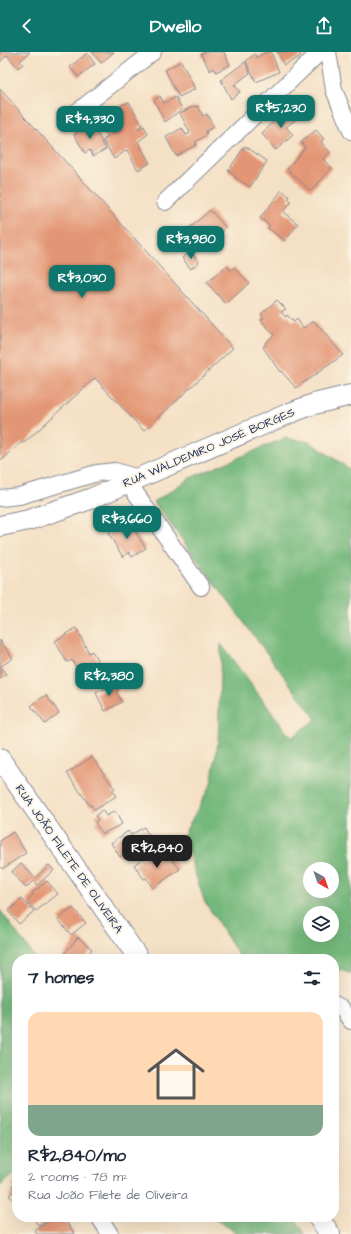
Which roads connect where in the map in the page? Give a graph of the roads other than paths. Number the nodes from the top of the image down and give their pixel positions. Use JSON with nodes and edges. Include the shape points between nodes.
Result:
{"nodes":[{"id":1,"x":153,"y":52,"type":"edge"},
{"id":2,"x":320,"y":52,"type":"edge"},
{"id":3,"x":328,"y":52,"type":"edge"},
{"id":4,"x":69,"y":118,"type":"dead end"},
{"id":5,"x":351,"y":131,"type":"edge"},
{"id":6,"x":165,"y":202,"type":"dead end"},
{"id":7,"x":351,"y":395,"type":"edge"},
{"id":8,"x":133,"y":480,"type":"junction"},
{"id":9,"x":0,"y":498,"type":"edge"},
{"id":10,"x":0,"y":526,"type":"edge"},
{"id":11,"x":201,"y":587,"type":"dead end"},
{"id":12,"x":0,"y":759,"type":"edge"},
{"id":13,"x":136,"y":954,"type":"edge"},
{"id":14,"x":339,"y":1008,"type":"edge"},
{"id":15,"x":351,"y":1021,"type":"edge"},
{"id":16,"x":102,"y":1222,"type":"edge"},
{"id":17,"x":322,"y":1222,"type":"edge"},
{"id":18,"x":110,"y":1234,"type":"edge"},
{"id":19,"x":330,"y":1234,"type":"edge"}],
"edges":[{"from":1,"to":4,"type":"street"},
{"from":2,"to":6,"type":"street"},
{"from":3,"to":5,"type":"street","via":[[334,90]]},
{"from":7,"to":8,"type":"main road","name":"RUA WALDEMIRO JOSÉ BORGES","via":[[290,413]]},
{"from":8,"to":9,"type":"street","via":[[115,471],[97,473],[19,496]]},
{"from":8,"to":10,"type":"main road","name":"RUA WALDEMIRO JOSÉ BORGES","via":[[55,512]]},
{"from":8,"to":11,"type":"street"},
{"from":12,"to":13,"type":"main road","name":"RUA JOÃO FILETE DE OLIVEIRA"},
{"from":14,"to":15,"type":"street"},
{"from":16,"to":18,"type":"street"},
{"from":17,"to":19,"type":"main road"}]}
